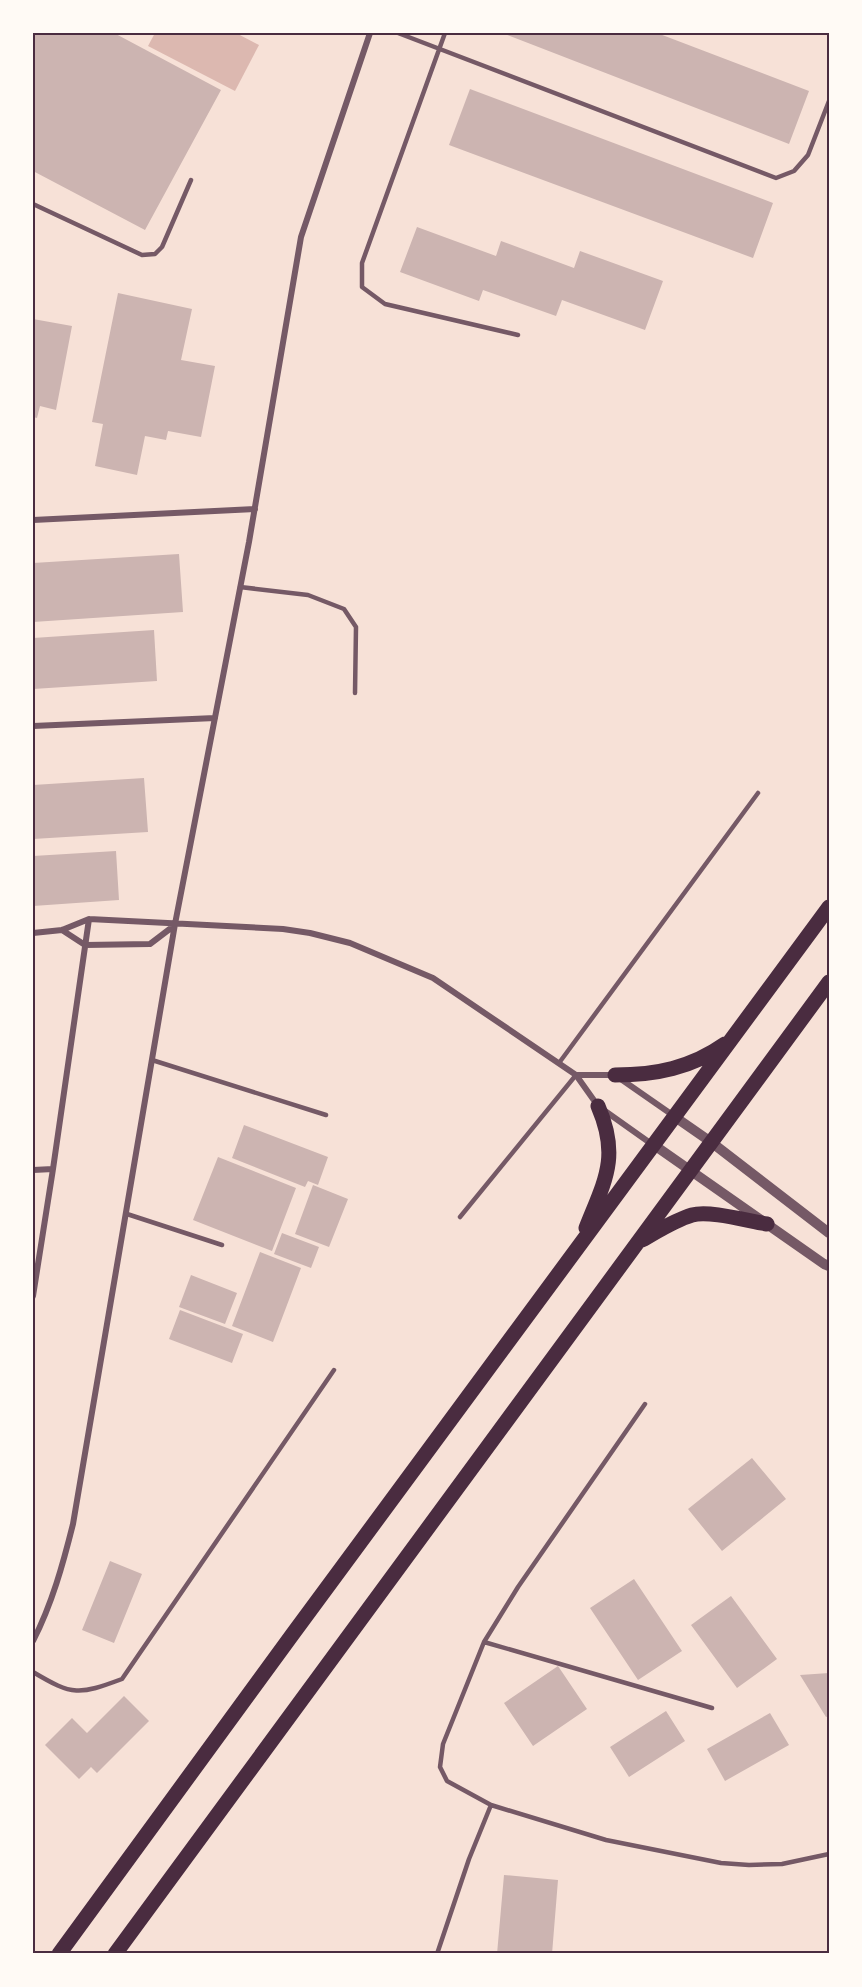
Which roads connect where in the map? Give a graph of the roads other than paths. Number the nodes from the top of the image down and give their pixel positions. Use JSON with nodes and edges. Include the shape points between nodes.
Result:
{"nodes":[{"id":1,"x":370,"y":33,"type":"edge"},
{"id":2,"x":398,"y":33,"type":"edge"},
{"id":3,"x":445,"y":33,"type":"edge"},
{"id":4,"x":439,"y":48,"type":"junction"},
{"id":5,"x":829,"y":100,"type":"edge"},
{"id":6,"x":191,"y":180,"type":"dead end"},
{"id":7,"x":33,"y":204,"type":"edge"},
{"id":8,"x":519,"y":334,"type":"dead end"},
{"id":9,"x":255,"y":509,"type":"junction"},
{"id":10,"x":33,"y":520,"type":"edge"},
{"id":11,"x":240,"y":587,"type":"junction"},
{"id":12,"x":355,"y":693,"type":"dead end"},
{"id":13,"x":215,"y":718,"type":"junction"},
{"id":14,"x":33,"y":726,"type":"edge"},
{"id":15,"x":758,"y":793,"type":"dead end"},
{"id":16,"x":829,"y":907,"type":"edge"},
{"id":17,"x":89,"y":919,"type":"junction"},
{"id":18,"x":176,"y":924,"type":"junction"},
{"id":19,"x":62,"y":930,"type":"junction"},
{"id":20,"x":33,"y":933,"type":"edge"},
{"id":21,"x":84,"y":945,"type":"junction"},
{"id":22,"x":829,"y":982,"type":"edge"},
{"id":23,"x":733,"y":1038,"type":"junction"},
{"id":24,"x":152,"y":1060,"type":"junction"},
{"id":25,"x":559,"y":1063,"type":"junction"},
{"id":26,"x":576,"y":1075,"type":"junction"},
{"id":27,"x":615,"y":1075,"type":"junction"},
{"id":28,"x":598,"y":1106,"type":"junction"},
{"id":29,"x":326,"y":1115,"type":"dead end"},
{"id":30,"x":675,"y":1117,"type":"junction"},
{"id":31,"x":711,"y":1142,"type":"junction"},
{"id":32,"x":654,"y":1145,"type":"junction"},
{"id":33,"x":53,"y":1169,"type":"junction"},
{"id":34,"x":33,"y":1170,"type":"edge"},
{"id":35,"x":690,"y":1170,"type":"junction"},
{"id":36,"x":127,"y":1214,"type":"junction"},
{"id":37,"x":460,"y":1217,"type":"dead end"},
{"id":38,"x":767,"y":1224,"type":"junction"},
{"id":39,"x":829,"y":1233,"type":"edge"},
{"id":40,"x":638,"y":1242,"type":"junction"},
{"id":41,"x":222,"y":1245,"type":"dead end"},
{"id":42,"x":579,"y":1247,"type":"junction"},
{"id":43,"x":829,"y":1266,"type":"edge"},
{"id":44,"x":33,"y":1296,"type":"edge"},
{"id":45,"x":334,"y":1370,"type":"dead end"},
{"id":46,"x":645,"y":1404,"type":"dead end"},
{"id":47,"x":33,"y":1641,"type":"edge"},
{"id":48,"x":484,"y":1642,"type":"junction"},
{"id":49,"x":33,"y":1672,"type":"edge"},
{"id":50,"x":712,"y":1708,"type":"dead end"},
{"id":51,"x":491,"y":1805,"type":"junction"},
{"id":52,"x":829,"y":1854,"type":"edge"},
{"id":53,"x":59,"y":1954,"type":"edge"},
{"id":54,"x":116,"y":1954,"type":"edge"},
{"id":55,"x":437,"y":1954,"type":"edge"}],
"edges":[{"from":1,"to":9,"type":"street","via":[[301,237]]},
{"from":2,"to":4,"type":"lane"},
{"from":3,"to":4,"type":"lane"},
{"from":4,"to":5,"type":"lane","via":[[776,177],[794,171],[808,155]]},
{"from":4,"to":8,"type":"lane","via":[[362,263],[362,287],[385,304]]},
{"from":6,"to":7,"type":"lane","via":[[162,247],[155,254],[142,255]]},
{"from":9,"to":10,"type":"street"},
{"from":9,"to":11,"type":"street"},
{"from":11,"to":12,"type":"lane","via":[[308,595],[344,609],[356,627]]},
{"from":11,"to":13,"type":"street"},
{"from":13,"to":14,"type":"street"},
{"from":13,"to":18,"type":"street"},
{"from":15,"to":25,"type":"lane"},
{"from":16,"to":23,"type":"main road"},
{"from":17,"to":18,"type":"street"},
{"from":17,"to":19,"type":"street"},
{"from":17,"to":21,"type":"street"},
{"from":18,"to":21,"type":"street","via":[[150,944]]},
{"from":18,"to":24,"type":"street"},
{"from":18,"to":25,"type":"street","via":[[283,929],[366,949],[433,978]]},
{"from":19,"to":20,"type":"street"},
{"from":19,"to":21,"type":"street"},
{"from":21,"to":33,"type":"street"},
{"from":22,"to":31,"type":"main road"},
{"from":23,"to":27,"type":"main road","via":[[690,1064],[667,1072]]},
{"from":23,"to":30,"type":"main road"},
{"from":24,"to":29,"type":"lane"},
{"from":24,"to":36,"type":"street"},
{"from":25,"to":26,"type":"street"},
{"from":26,"to":27,"type":"street"},
{"from":26,"to":28,"type":"street"},
{"from":26,"to":37,"type":"lane"},
{"from":27,"to":30,"type":"street"},
{"from":28,"to":32,"type":"street"},
{"from":28,"to":42,"type":"main road","via":[[607,1127],[609,1166]]},
{"from":30,"to":31,"type":"street"},
{"from":30,"to":32,"type":"main road"},
{"from":31,"to":35,"type":"main road"},
{"from":31,"to":39,"type":"street"},
{"from":32,"to":35,"type":"street"},
{"from":32,"to":42,"type":"main road"},
{"from":33,"to":34,"type":"street"},
{"from":33,"to":44,"type":"street"},
{"from":35,"to":38,"type":"street"},
{"from":35,"to":40,"type":"main road"},
{"from":36,"to":41,"type":"lane"},
{"from":36,"to":47,"type":"street","via":[[74,1524],[60,1575]]},
{"from":38,"to":40,"type":"main road","via":[[694,1214]]},
{"from":38,"to":43,"type":"street"},
{"from":40,"to":54,"type":"main road"},
{"from":42,"to":53,"type":"main road"},
{"from":45,"to":49,"type":"lane","via":[[122,1679],[78,1692],[60,1688]]},
{"from":46,"to":48,"type":"lane"},
{"from":48,"to":50,"type":"lane"},
{"from":48,"to":51,"type":"lane","via":[[442,1744],[440,1767],[447,1781]]},
{"from":51,"to":52,"type":"lane","via":[[606,1840],[721,1863],[782,1864]]},
{"from":51,"to":55,"type":"lane"}]}
